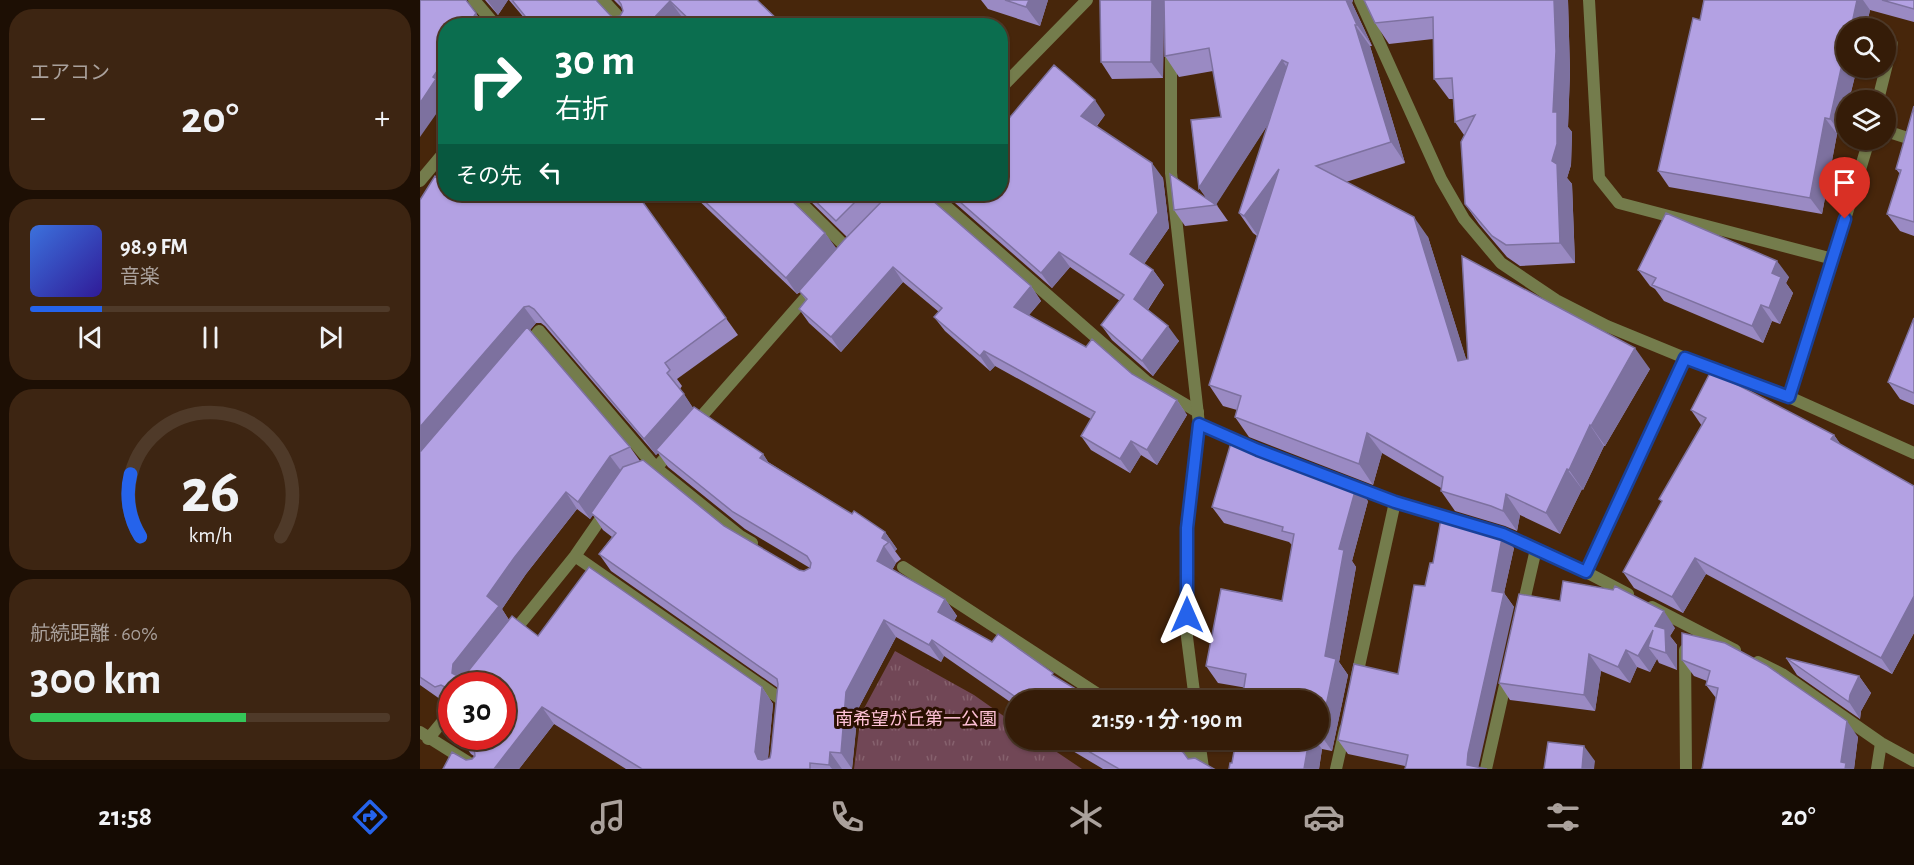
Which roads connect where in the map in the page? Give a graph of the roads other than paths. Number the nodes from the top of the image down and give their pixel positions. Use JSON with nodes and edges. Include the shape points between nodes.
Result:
{"nodes":[{"id":1,"x":474,"y":0,"type":"edge"},
{"id":2,"x":603,"y":0,"type":"edge"},
{"id":3,"x":1087,"y":0,"type":"edge"},
{"id":4,"x":1360,"y":0,"type":"edge"},
{"id":5,"x":1589,"y":0,"type":"edge"},
{"id":6,"x":489,"y":18,"type":"edge"},
{"id":7,"x":620,"y":18,"type":"edge"},
{"id":8,"x":1171,"y":35,"type":"edge"},
{"id":9,"x":1008,"y":81,"type":"edge"},
{"id":10,"x":1896,"y":134,"type":"edge"},
{"id":11,"x":1914,"y":140,"type":"edge"},
{"id":12,"x":1866,"y":150,"type":"edge"},
{"id":13,"x":438,"y":160,"type":"edge"},
{"id":14,"x":420,"y":181,"type":"edge"},
{"id":15,"x":799,"y":201,"type":"edge"},
{"id":16,"x":940,"y":201,"type":"edge"},
{"id":17,"x":848,"y":249,"type":"edge"},
{"id":18,"x":1833,"y":259,"type":"junction"},
{"id":19,"x":825,"y":275,"type":"edge"},
{"id":20,"x":517,"y":357,"type":"edge"},
{"id":21,"x":1685,"y":358,"type":"junction"},
{"id":22,"x":1789,"y":397,"type":"junction"},
{"id":23,"x":1198,"y":418,"type":"junction"},
{"id":24,"x":1258,"y":450,"type":"edge"},
{"id":25,"x":1914,"y":453,"type":"edge"},
{"id":26,"x":656,"y":468,"type":"junction"},
{"id":27,"x":629,"y":477,"type":"edge"},
{"id":28,"x":1332,"y":478,"type":"edge"},
{"id":29,"x":616,"y":497,"type":"edge"},
{"id":30,"x":1395,"y":502,"type":"junction"},
{"id":31,"x":759,"y":547,"type":"edge"},
{"id":32,"x":1536,"y":549,"type":"junction"},
{"id":33,"x":574,"y":555,"type":"junction"},
{"id":34,"x":903,"y":567,"type":"dead end"},
{"id":35,"x":1586,"y":572,"type":"junction"},
{"id":36,"x":1520,"y":618,"type":"edge"},
{"id":37,"x":1685,"y":624,"type":"junction"},
{"id":38,"x":501,"y":648,"type":"edge"},
{"id":39,"x":1510,"y":665,"type":"edge"},
{"id":40,"x":1354,"y":688,"type":"edge"},
{"id":41,"x":1092,"y":690,"type":"edge"},
{"id":42,"x":1194,"y":690,"type":"edge"},
{"id":43,"x":438,"y":723,"type":"edge"},
{"id":44,"x":780,"y":723,"type":"edge"},
{"id":45,"x":1346,"y":723,"type":"edge"},
{"id":46,"x":424,"y":736,"type":"edge"},
{"id":47,"x":1881,"y":743,"type":"junction"},
{"id":48,"x":1180,"y":750,"type":"edge"},
{"id":49,"x":1200,"y":750,"type":"edge"},
{"id":50,"x":1914,"y":761,"type":"edge"},
{"id":51,"x":1202,"y":766,"type":"edge"},
{"id":52,"x":479,"y":769,"type":"edge"},
{"id":53,"x":1336,"y":769,"type":"edge"},
{"id":54,"x":1486,"y":769,"type":"edge"},
{"id":55,"x":1686,"y":769,"type":"edge"},
{"id":56,"x":1877,"y":769,"type":"edge"}],
"edges":[{"from":1,"to":6,"type":"street"},
{"from":2,"to":7,"type":"street"},
{"from":3,"to":9,"type":"street"},
{"from":4,"to":21,"type":"street","via":[[1441,179],[1464,219],[1501,263],[1566,305]]},
{"from":5,"to":18,"type":"street","via":[[1599,178],[1619,203]]},
{"from":8,"to":23,"type":"street","via":[[1171,173]]},
{"from":10,"to":11,"type":"street"},
{"from":12,"to":18,"type":"street"},
{"from":13,"to":14,"type":"street"},
{"from":15,"to":17,"type":"street"},
{"from":16,"to":23,"type":"street","via":[[1147,382]]},
{"from":18,"to":22,"type":"street"},
{"from":19,"to":26,"type":"street"},
{"from":20,"to":26,"type":"street","via":[[539,331]]},
{"from":21,"to":22,"type":"street"},
{"from":21,"to":35,"type":"street"},
{"from":22,"to":25,"type":"street"},
{"from":23,"to":24,"type":"street"},
{"from":23,"to":42,"type":"street","via":[[1187,528],[1187,637]]},
{"from":26,"to":27,"type":"street"},
{"from":26,"to":31,"type":"street"},
{"from":28,"to":30,"type":"street"},
{"from":29,"to":33,"type":"street"},
{"from":30,"to":32,"type":"street","via":[[1503,534]]},
{"from":30,"to":40,"type":"street"},
{"from":32,"to":35,"type":"street"},
{"from":32,"to":36,"type":"street"},
{"from":33,"to":38,"type":"street"},
{"from":33,"to":44,"type":"street","via":[[782,700]]},
{"from":34,"to":41,"type":"street"},
{"from":35,"to":37,"type":"street"},
{"from":37,"to":47,"type":"street","via":[[1782,674]]},
{"from":37,"to":55,"type":"street"},
{"from":39,"to":54,"type":"street"},
{"from":43,"to":46,"type":"street"},
{"from":45,"to":53,"type":"street"},
{"from":46,"to":52,"type":"street"},
{"from":47,"to":50,"type":"street"},
{"from":47,"to":56,"type":"street"},
{"from":48,"to":51,"type":"street"},
{"from":49,"to":51,"type":"street"}]}
